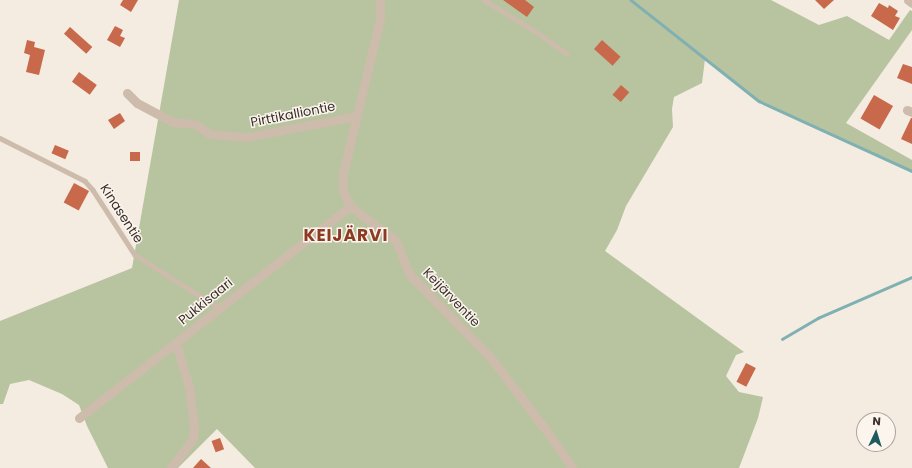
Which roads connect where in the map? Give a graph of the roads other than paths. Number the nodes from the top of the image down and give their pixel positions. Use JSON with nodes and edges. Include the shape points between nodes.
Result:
{"nodes":[{"id":1,"x":380,"y":0,"type":"edge"},
{"id":2,"x":484,"y":0,"type":"edge"},
{"id":3,"x":908,"y":0,"type":"edge"},
{"id":4,"x":912,"y":3,"type":"edge"},
{"id":5,"x":567,"y":53,"type":"dead end"},
{"id":6,"x":127,"y":93,"type":"dead end"},
{"id":7,"x":357,"y":116,"type":"junction"},
{"id":8,"x":0,"y":138,"type":"edge"},
{"id":9,"x":350,"y":206,"type":"junction"},
{"id":10,"x":219,"y":308,"type":"junction"},
{"id":11,"x":176,"y":343,"type":"junction"},
{"id":12,"x":79,"y":418,"type":"dead end"},
{"id":13,"x":171,"y":468,"type":"edge"},
{"id":14,"x":572,"y":468,"type":"edge"}],
"edges":[{"from":1,"to":7,"type":"street","via":[[380,19]]},
{"from":2,"to":5,"type":"lane","via":[[535,30]]},
{"from":3,"to":4,"type":"street"},
{"from":6,"to":7,"type":"street","name":"Pirttikalliontie","via":[[137,103],[172,122],[195,124],[210,134],[247,138]]},
{"from":7,"to":9,"type":"street","via":[[343,173],[343,192]]},
{"from":8,"to":10,"type":"lane","name":"Kinasentie","via":[[85,181],[135,255]]},
{"from":9,"to":10,"type":"street","name":"Pukkisaari"},
{"from":9,"to":14,"type":"street","name":"Keijärventie","via":[[396,241],[410,275],[491,358]]},
{"from":10,"to":11,"type":"street","name":"Pukkisaari"},
{"from":11,"to":12,"type":"street","name":"Pukkisaari"},
{"from":11,"to":13,"type":"street","via":[[189,386],[194,427],[190,444]]}]}
